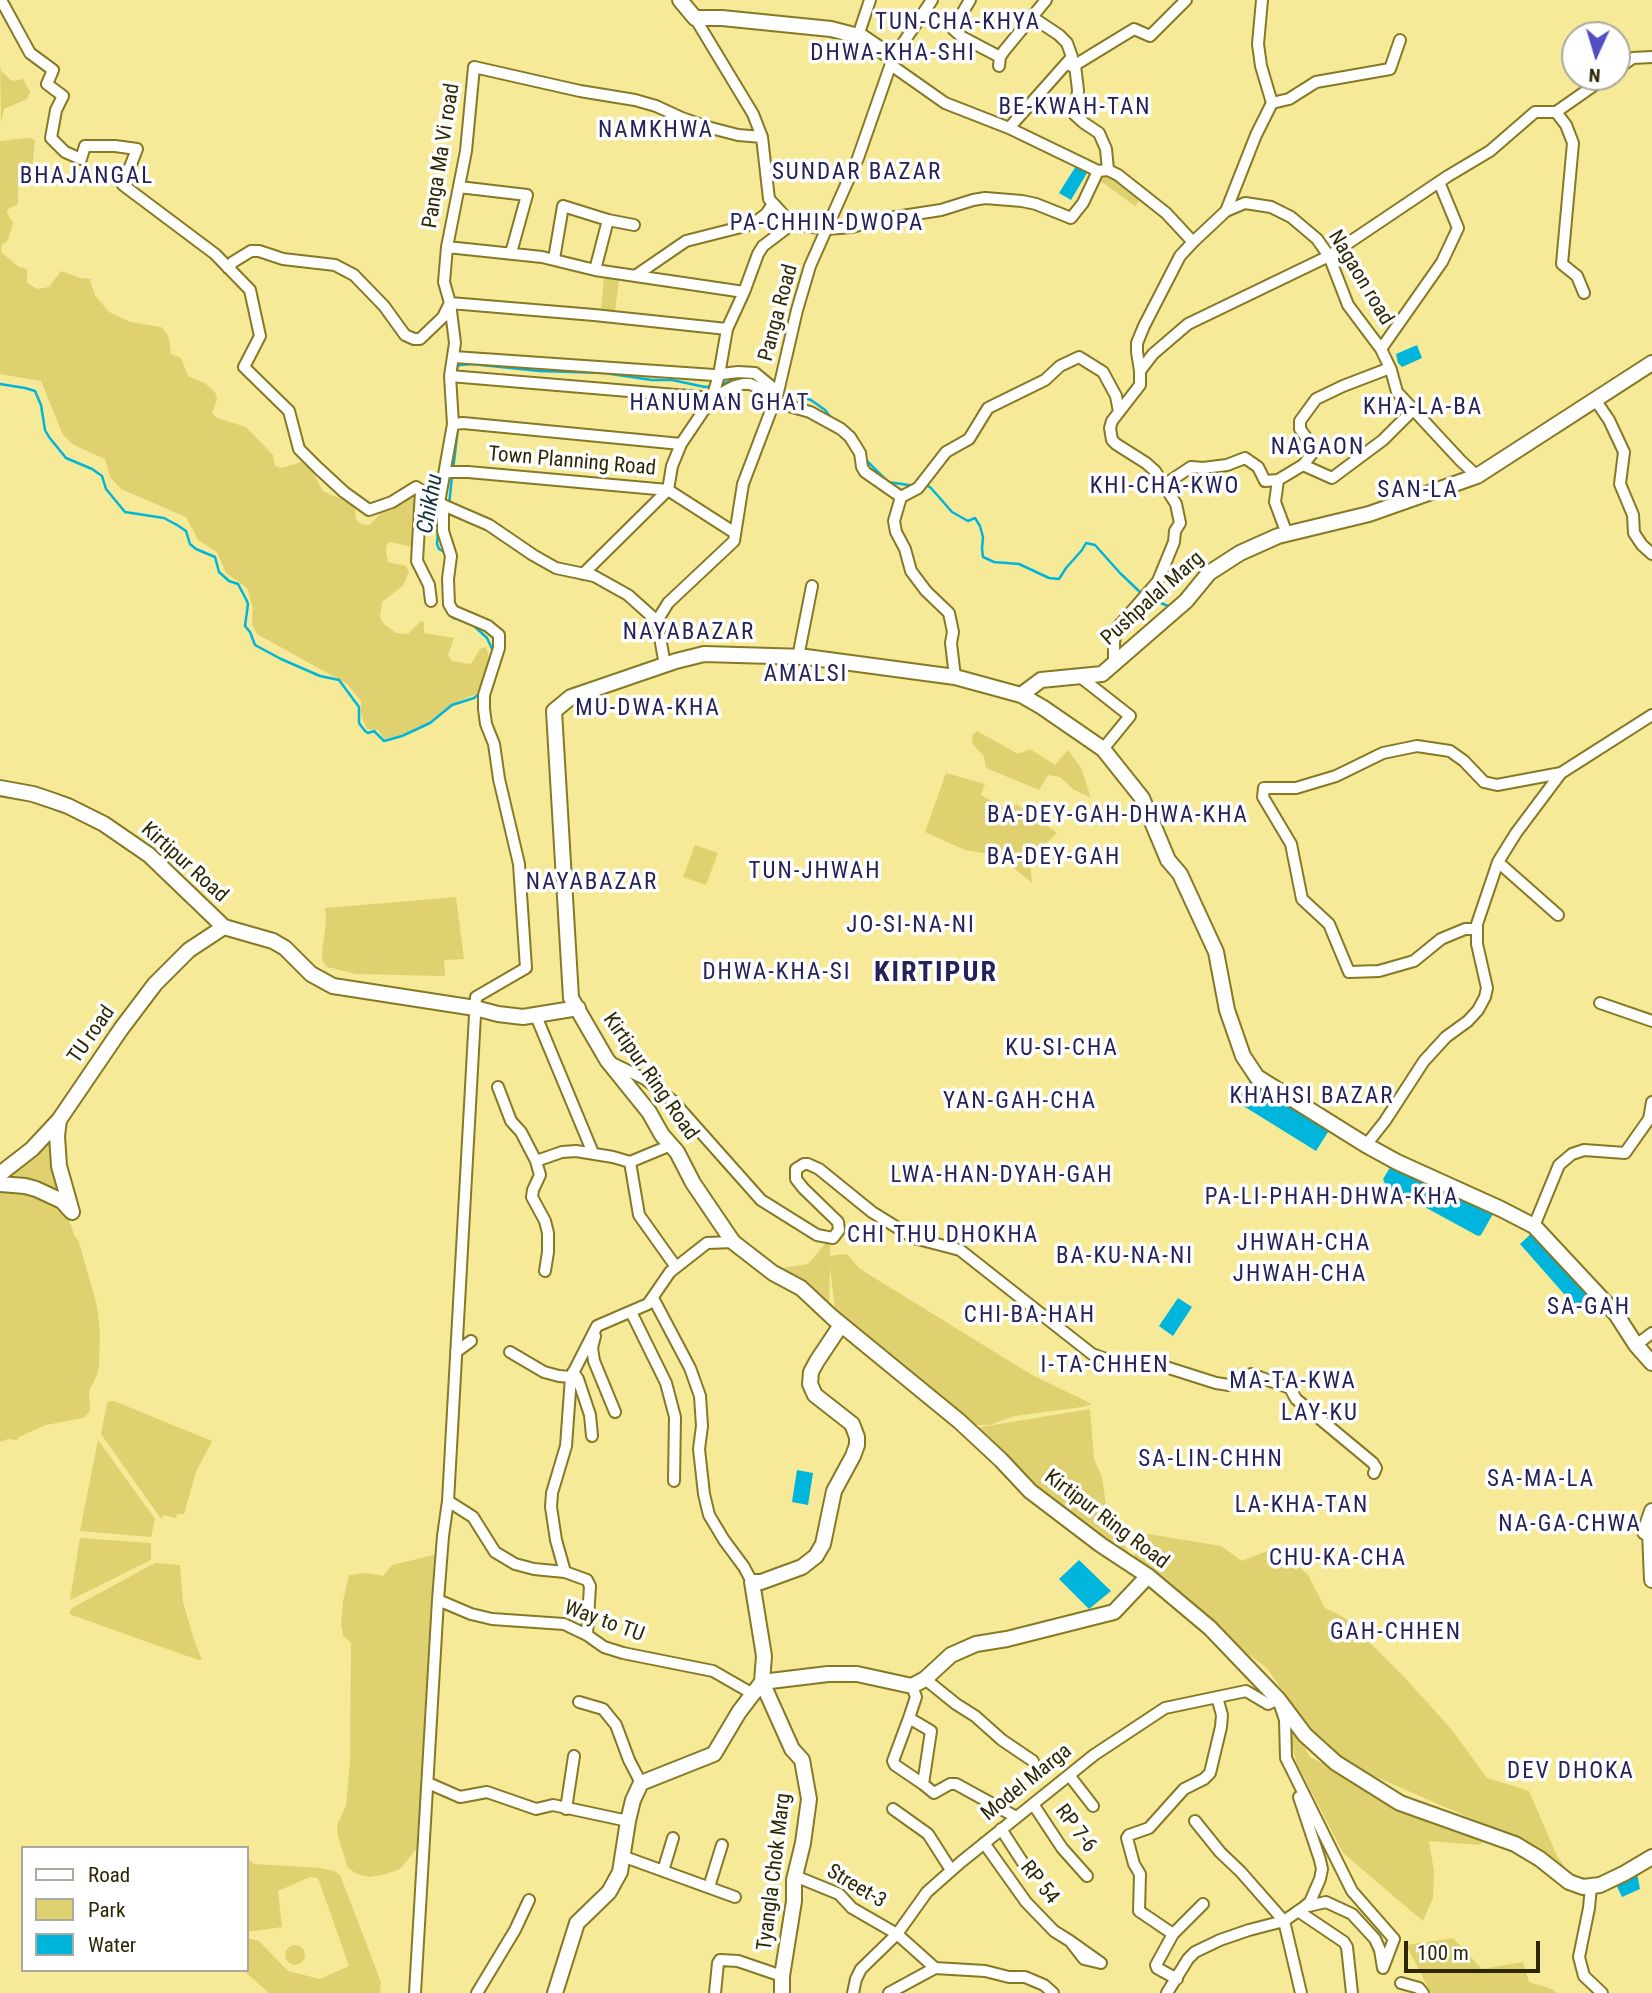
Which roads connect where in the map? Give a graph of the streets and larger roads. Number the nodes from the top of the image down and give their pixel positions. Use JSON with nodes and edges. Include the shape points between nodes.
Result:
{"nodes":[{"id":1,"x":1,"y":0,"type":"edge"},
{"id":2,"x":680,"y":0,"type":"edge"},
{"id":3,"x":870,"y":0,"type":"edge"},
{"id":4,"x":932,"y":0,"type":"edge"},
{"id":5,"x":970,"y":0,"type":"edge"},
{"id":6,"x":1046,"y":0,"type":"edge"},
{"id":7,"x":1186,"y":0,"type":"edge"},
{"id":8,"x":1262,"y":0,"type":"edge"},
{"id":9,"x":1032,"y":17,"type":"junction"},
{"id":10,"x":695,"y":18,"type":"junction"},
{"id":11,"x":858,"y":36,"type":"junction"},
{"id":12,"x":1400,"y":40,"type":"dead end"},
{"id":13,"x":1652,"y":57,"type":"edge"},
{"id":14,"x":1631,"y":59,"type":"edge"},
{"id":15,"x":1074,"y":61,"type":"junction"},
{"id":16,"x":892,"y":62,"type":"junction"},
{"id":17,"x":1585,"y":91,"type":"edge"},
{"id":18,"x":1272,"y":103,"type":"junction"},
{"id":19,"x":1556,"y":111,"type":"junction"},
{"id":20,"x":1009,"y":128,"type":"junction"},
{"id":21,"x":762,"y":137,"type":"junction"},
{"id":22,"x":1103,"y":170,"type":"junction"},
{"id":23,"x":1439,"y":182,"type":"junction"},
{"id":24,"x":459,"y":187,"type":"junction"},
{"id":25,"x":773,"y":204,"type":"junction"},
{"id":26,"x":1226,"y":211,"type":"junction"},
{"id":27,"x":608,"y":220,"type":"junction"},
{"id":28,"x":792,"y":224,"type":"junction"},
{"id":29,"x":634,"y":225,"type":"dead end"},
{"id":30,"x":827,"y":229,"type":"junction"},
{"id":31,"x":1193,"y":242,"type":"junction"},
{"id":32,"x":447,"y":247,"type":"junction"},
{"id":33,"x":511,"y":253,"type":"junction"},
{"id":34,"x":1329,"y":256,"type":"junction"},
{"id":35,"x":554,"y":259,"type":"junction"},
{"id":36,"x":229,"y":268,"type":"junction"},
{"id":37,"x":595,"y":270,"type":"junction"},
{"id":38,"x":635,"y":276,"type":"junction"},
{"id":39,"x":744,"y":292,"type":"junction"},
{"id":40,"x":1584,"y":293,"type":"dead end"},
{"id":41,"x":450,"y":303,"type":"junction"},
{"id":42,"x":727,"y":329,"type":"junction"},
{"id":43,"x":1381,"y":349,"type":"junction"},
{"id":44,"x":454,"y":356,"type":"junction"},
{"id":45,"x":1652,"y":363,"type":"edge"},
{"id":46,"x":580,"y":366,"type":"junction"},
{"id":47,"x":1390,"y":368,"type":"junction"},
{"id":48,"x":1140,"y":371,"type":"junction"},
{"id":49,"x":719,"y":375,"type":"junction"},
{"id":50,"x":450,"y":376,"type":"junction"},
{"id":51,"x":579,"y":387,"type":"junction"},
{"id":52,"x":713,"y":394,"type":"junction"},
{"id":53,"x":776,"y":398,"type":"junction"},
{"id":54,"x":1596,"y":401,"type":"junction"},
{"id":55,"x":1414,"y":409,"type":"junction"},
{"id":56,"x":1119,"y":412,"type":"junction"},
{"id":57,"x":453,"y":424,"type":"junction"},
{"id":58,"x":681,"y":444,"type":"junction"},
{"id":59,"x":1303,"y":465,"type":"junction"},
{"id":60,"x":445,"y":472,"type":"junction"},
{"id":61,"x":1477,"y":476,"type":"junction"},
{"id":62,"x":1278,"y":480,"type":"junction"},
{"id":63,"x":1164,"y":485,"type":"junction"},
{"id":64,"x":668,"y":490,"type":"junction"},
{"id":65,"x":421,"y":491,"type":"junction"},
{"id":66,"x":901,"y":497,"type":"junction"},
{"id":67,"x":441,"y":504,"type":"junction"},
{"id":68,"x":735,"y":533,"type":"junction"},
{"id":69,"x":1287,"y":534,"type":"junction"},
{"id":70,"x":1652,"y":554,"type":"edge"},
{"id":71,"x":583,"y":574,"type":"junction"},
{"id":72,"x":812,"y":586,"type":"dead end"},
{"id":73,"x":430,"y":601,"type":"dead end"},
{"id":74,"x":657,"y":621,"type":"junction"},
{"id":75,"x":798,"y":657,"type":"junction"},
{"id":76,"x":1116,"y":662,"type":"junction"},
{"id":77,"x":665,"y":665,"type":"junction"},
{"id":78,"x":1079,"y":676,"type":"junction"},
{"id":79,"x":955,"y":677,"type":"junction"},
{"id":80,"x":1021,"y":695,"type":"junction"},
{"id":81,"x":1652,"y":715,"type":"edge"},
{"id":82,"x":1103,"y":749,"type":"junction"},
{"id":83,"x":1561,"y":773,"type":"junction"},
{"id":84,"x":0,"y":788,"type":"edge"},
{"id":85,"x":1498,"y":862,"type":"junction"},
{"id":86,"x":1558,"y":915,"type":"dead end"},
{"id":87,"x":224,"y":927,"type":"junction"},
{"id":88,"x":1476,"y":929,"type":"junction"},
{"id":89,"x":1600,"y":1003,"type":"dead end"},
{"id":90,"x":475,"y":1007,"type":"junction"},
{"id":91,"x":578,"y":1008,"type":"junction"},
{"id":92,"x":536,"y":1016,"type":"junction"},
{"id":93,"x":1652,"y":1021,"type":"edge"},
{"id":94,"x":607,"y":1060,"type":"junction"},
{"id":95,"x":498,"y":1087,"type":"dead end"},
{"id":96,"x":1652,"y":1102,"type":"edge"},
{"id":97,"x":1650,"y":1117,"type":"edge"},
{"id":98,"x":59,"y":1120,"type":"junction"},
{"id":99,"x":671,"y":1145,"type":"junction"},
{"id":100,"x":1366,"y":1145,"type":"junction"},
{"id":101,"x":593,"y":1153,"type":"junction"},
{"id":102,"x":536,"y":1161,"type":"junction"},
{"id":103,"x":630,"y":1162,"type":"junction"},
{"id":104,"x":0,"y":1174,"type":"edge"},
{"id":105,"x":0,"y":1184,"type":"edge"},
{"id":106,"x":1534,"y":1226,"type":"junction"},
{"id":107,"x":733,"y":1242,"type":"junction"},
{"id":108,"x":676,"y":1267,"type":"junction"},
{"id":109,"x":545,"y":1271,"type":"dead end"},
{"id":110,"x":653,"y":1298,"type":"junction"},
{"id":111,"x":631,"y":1312,"type":"junction"},
{"id":112,"x":841,"y":1325,"type":"junction"},
{"id":113,"x":597,"y":1326,"type":"junction"},
{"id":114,"x":1652,"y":1333,"type":"edge"},
{"id":115,"x":471,"y":1340,"type":"dead end"},
{"id":116,"x":1636,"y":1345,"type":"junction"},
{"id":117,"x":456,"y":1352,"type":"junction"},
{"id":118,"x":510,"y":1352,"type":"dead end"},
{"id":119,"x":1652,"y":1363,"type":"edge"},
{"id":120,"x":572,"y":1374,"type":"junction"},
{"id":121,"x":615,"y":1412,"type":"dead end"},
{"id":122,"x":592,"y":1436,"type":"dead end"},
{"id":123,"x":1374,"y":1473,"type":"dead end"},
{"id":124,"x":674,"y":1481,"type":"dead end"},
{"id":125,"x":448,"y":1501,"type":"junction"},
{"id":126,"x":1652,"y":1511,"type":"edge"},
{"id":127,"x":565,"y":1572,"type":"junction"},
{"id":128,"x":1148,"y":1576,"type":"junction"},
{"id":129,"x":1652,"y":1580,"type":"edge"},
{"id":130,"x":752,"y":1582,"type":"junction"},
{"id":131,"x":438,"y":1600,"type":"junction"},
{"id":132,"x":587,"y":1635,"type":"junction"},
{"id":133,"x":762,"y":1682,"type":"junction"},
{"id":134,"x":918,"y":1683,"type":"junction"},
{"id":135,"x":753,"y":1694,"type":"junction"},
{"id":136,"x":1217,"y":1697,"type":"junction"},
{"id":137,"x":1278,"y":1699,"type":"junction"},
{"id":138,"x":579,"y":1702,"type":"dead end"},
{"id":139,"x":909,"y":1718,"type":"junction"},
{"id":140,"x":574,"y":1756,"type":"dead end"},
{"id":141,"x":1286,"y":1758,"type":"junction"},
{"id":142,"x":1033,"y":1761,"type":"dead end"},
{"id":143,"x":1069,"y":1775,"type":"junction"},
{"id":144,"x":428,"y":1783,"type":"junction"},
{"id":145,"x":641,"y":1783,"type":"junction"},
{"id":146,"x":923,"y":1784,"type":"junction"},
{"id":147,"x":1033,"y":1804,"type":"junction"},
{"id":148,"x":1093,"y":1806,"type":"dead end"},
{"id":149,"x":566,"y":1809,"type":"junction"},
{"id":150,"x":893,"y":1809,"type":"dead end"},
{"id":151,"x":1016,"y":1817,"type":"junction"},
{"id":152,"x":628,"y":1821,"type":"junction"},
{"id":153,"x":1195,"y":1821,"type":"dead end"},
{"id":154,"x":1001,"y":1829,"type":"junction"},
{"id":155,"x":673,"y":1838,"type":"dead end"},
{"id":156,"x":984,"y":1843,"type":"junction"},
{"id":157,"x":722,"y":1845,"type":"dead end"},
{"id":158,"x":622,"y":1856,"type":"junction"},
{"id":159,"x":1652,"y":1857,"type":"edge"},
{"id":160,"x":1027,"y":1869,"type":"dead end"},
{"id":161,"x":951,"y":1870,"type":"junction"},
{"id":162,"x":663,"y":1871,"type":"junction"},
{"id":163,"x":795,"y":1876,"type":"junction"},
{"id":164,"x":1087,"y":1876,"type":"dead end"},
{"id":165,"x":1591,"y":1886,"type":"junction"},
{"id":166,"x":709,"y":1887,"type":"junction"},
{"id":167,"x":735,"y":1897,"type":"dead end"},
{"id":168,"x":529,"y":1900,"type":"dead end"},
{"id":169,"x":1203,"y":1904,"type":"dead end"},
{"id":170,"x":1301,"y":1909,"type":"junction"},
{"id":171,"x":1284,"y":1921,"type":"junction"},
{"id":172,"x":897,"y":1934,"type":"junction"},
{"id":173,"x":1173,"y":1934,"type":"junction"},
{"id":174,"x":1070,"y":1941,"type":"dead end"},
{"id":175,"x":935,"y":1968,"type":"junction"},
{"id":176,"x":782,"y":1976,"type":"junction"},
{"id":177,"x":1177,"y":1979,"type":"junction"},
{"id":178,"x":1401,"y":1983,"type":"dead end"},
{"id":179,"x":560,"y":1991,"type":"edge"},
{"id":180,"x":415,"y":1993,"type":"edge"},
{"id":181,"x":477,"y":1993,"type":"edge"},
{"id":182,"x":715,"y":1993,"type":"edge"},
{"id":183,"x":782,"y":1993,"type":"edge"},
{"id":184,"x":853,"y":1993,"type":"edge"},
{"id":185,"x":889,"y":1993,"type":"edge"},
{"id":186,"x":1053,"y":1993,"type":"edge"},
{"id":187,"x":1167,"y":1993,"type":"edge"},
{"id":188,"x":1301,"y":1993,"type":"edge"},
{"id":189,"x":1352,"y":1993,"type":"edge"},
{"id":190,"x":1423,"y":1993,"type":"edge"},
{"id":191,"x":1602,"y":1993,"type":"edge"}],
"edges":[{"from":1,"to":36,"type":"street","via":[[30,53],[53,70],[47,83],[62,96],[51,138],[81,159],[85,146],[137,149],[123,185]]},
{"from":2,"to":10,"type":"street"},
{"from":3,"to":11,"type":"street"},
{"from":4,"to":16,"type":"street","name":"Panga Road"},
{"from":5,"to":9,"type":"street","via":[[953,29],[999,61]]},
{"from":6,"to":9,"type":"street"},
{"from":7,"to":15,"type":"street","via":[[1150,36],[1134,29]]},
{"from":8,"to":18,"type":"street","via":[[1258,44]]},
{"from":9,"to":15,"type":"street","via":[[1065,40]]},
{"from":10,"to":11,"type":"street"},
{"from":10,"to":21,"type":"street","via":[[739,89]]},
{"from":11,"to":16,"type":"street"},
{"from":12,"to":18,"type":"street","via":[[1386,71],[1316,82],[1289,99]]},
{"from":13,"to":14,"type":"street"},
{"from":15,"to":20,"type":"street"},
{"from":15,"to":22,"type":"street","via":[[1078,90],[1073,112],[1099,133],[1106,149]]},
{"from":16,"to":20,"type":"street","via":[[944,103]]},
{"from":16,"to":30,"type":"street","name":"Panga Road"},
{"from":17,"to":19,"type":"street"},
{"from":18,"to":26,"type":"street"},
{"from":19,"to":23,"type":"street","via":[[1535,112],[1490,151]]},
{"from":19,"to":40,"type":"street","via":[[1573,143],[1562,264],[1577,276]]},
{"from":20,"to":22,"type":"street"},
{"from":21,"to":24,"type":"street","name":"Panga Ma Vi road","via":[[711,128],[646,103],[474,67]]},
{"from":21,"to":25,"type":"street"},
{"from":22,"to":30,"type":"street","via":[[1071,218],[1036,204],[985,198],[919,215]]},
{"from":22,"to":31,"type":"street","via":[[1118,176],[1166,213]]},
{"from":23,"to":34,"type":"street"},
{"from":23,"to":43,"type":"street","via":[[1458,228],[1442,262]]},
{"from":24,"to":32,"type":"street","name":"Panga Ma Vi road"},
{"from":24,"to":33,"type":"street","via":[[527,195]]},
{"from":25,"to":28,"type":"street"},
{"from":25,"to":38,"type":"street","via":[[753,224],[686,241]]},
{"from":26,"to":31,"type":"street"},
{"from":26,"to":34,"type":"street","name":"Nagaon road","via":[[1245,203],[1271,208],[1305,228]]},
{"from":27,"to":29,"type":"street"},
{"from":27,"to":35,"type":"street","via":[[563,206]]},
{"from":27,"to":37,"type":"street"},
{"from":28,"to":30,"type":"street"},
{"from":28,"to":39,"type":"street","via":[[763,246]]},
{"from":30,"to":53,"type":"street","name":"Panga Road","via":[[802,290]]},
{"from":31,"to":48,"type":"street","via":[[1180,256],[1144,326],[1137,344]]},
{"from":32,"to":33,"type":"street"},
{"from":32,"to":41,"type":"street","name":"Panga Ma Vi road","via":[[444,282]]},
{"from":33,"to":35,"type":"street"},
{"from":34,"to":43,"type":"street","name":"Nagaon road","via":[[1349,305]]},
{"from":34,"to":48,"type":"street","via":[[1188,324]]},
{"from":35,"to":37,"type":"street"},
{"from":36,"to":41,"type":"street","via":[[251,251],[335,265],[354,275],[405,335],[414,339],[420,339],[443,317]]},
{"from":36,"to":65,"type":"street","via":[[250,290],[260,336],[244,367],[289,411],[299,449],[369,510],[416,488]]},
{"from":37,"to":38,"type":"street"},
{"from":38,"to":39,"type":"street"},
{"from":39,"to":42,"type":"street"},
{"from":41,"to":42,"type":"street"},
{"from":41,"to":44,"type":"street","name":"Panga Ma Vi road"},
{"from":42,"to":49,"type":"street"},
{"from":43,"to":47,"type":"street","name":"Nagaon road"},
{"from":44,"to":46,"type":"street"},
{"from":44,"to":50,"type":"street","name":"Panga Ma Vi road"},
{"from":45,"to":54,"type":"street","name":"Pushpalal Marg"},
{"from":46,"to":49,"type":"street"},
{"from":46,"to":51,"type":"street"},
{"from":47,"to":55,"type":"street","name":"Nagaon road","via":[[1397,392]]},
{"from":47,"to":59,"type":"street","via":[[1316,400],[1300,421],[1300,429],[1315,450]]},
{"from":48,"to":56,"type":"street","via":[[1140,385]]},
{"from":49,"to":52,"type":"street"},
{"from":49,"to":53,"type":"street","via":[[755,373]]},
{"from":50,"to":51,"type":"street"},
{"from":50,"to":57,"type":"street","name":"Panga Ma Vi road"},
{"from":51,"to":52,"type":"street"},
{"from":52,"to":53,"type":"street","via":[[750,384]]},
{"from":52,"to":58,"type":"street","name":"Town Planning Road"},
{"from":53,"to":66,"type":"street","via":[[841,429],[860,453],[865,472]]},
{"from":53,"to":68,"type":"street","name":"Panga Road","via":[[743,484]]},
{"from":54,"to":61,"type":"street","name":"Pushpalal Marg"},
{"from":54,"to":70,"type":"street","via":[[1624,452],[1620,484],[1633,515],[1634,533]]},
{"from":55,"to":59,"type":"street","via":[[1383,440],[1332,478]]},
{"from":55,"to":61,"type":"street","name":"Nagaon road"},
{"from":56,"to":63,"type":"street","via":[[1110,429],[1112,440],[1146,463]]},
{"from":56,"to":66,"type":"street","via":[[1102,372],[1079,356],[1045,380],[988,408],[969,439],[946,452],[918,488]]},
{"from":57,"to":58,"type":"street"},
{"from":57,"to":60,"type":"street","name":"Panga Ma Vi road"},
{"from":58,"to":64,"type":"street","name":"Town Planning Road"},
{"from":59,"to":62,"type":"street"},
{"from":60,"to":64,"type":"street","name":"Town Planning Road"},
{"from":60,"to":67,"type":"street","name":"Panga Ma Vi road"},
{"from":61,"to":69,"type":"street","name":"Pushpalal Marg","via":[[1368,514]]},
{"from":62,"to":63,"type":"street","via":[[1265,481],[1258,467],[1245,458],[1227,465],[1191,467]]},
{"from":62,"to":69,"type":"street","via":[[1275,502]]},
{"from":63,"to":76,"type":"street","via":[[1180,523],[1158,581],[1117,628]]},
{"from":64,"to":68,"type":"street"},
{"from":64,"to":71,"type":"street"},
{"from":65,"to":67,"type":"street"},
{"from":65,"to":73,"type":"street","via":[[417,561],[429,584]]},
{"from":66,"to":79,"type":"street","via":[[894,521],[896,532],[911,571],[949,613]]},
{"from":67,"to":71,"type":"street","via":[[489,525],[556,568]]},
{"from":67,"to":90,"type":"street","name":"Panga Ma Vi road","via":[[451,556],[448,579],[453,611],[499,635],[484,709],[519,864],[526,968],[476,997]]},
{"from":68,"to":74,"type":"street","name":"Panga Road","via":[[734,541],[668,603]]},
{"from":69,"to":76,"type":"street","name":"Pushpalal Marg","via":[[1240,553],[1209,573],[1186,601]]},
{"from":71,"to":74,"type":"street","via":[[628,595]]},
{"from":72,"to":75,"type":"street"},
{"from":74,"to":77,"type":"street"},
{"from":75,"to":77,"type":"street","name":"Kirtipur Ring Road","via":[[704,654]]},
{"from":75,"to":79,"type":"street","name":"Kirtipur Ring Road"},
{"from":76,"to":78,"type":"street","name":"Pushpalal Marg","via":[[1102,674]]},
{"from":77,"to":91,"type":"street","name":"Kirtipur Ring Road","via":[[571,696],[554,711],[571,998]]},
{"from":78,"to":80,"type":"street","name":"Pushpalal Marg","via":[[1041,680]]},
{"from":78,"to":82,"type":"street","via":[[1130,716]]},
{"from":79,"to":80,"type":"street","name":"Kirtipur Ring Road"},
{"from":80,"to":82,"type":"street","name":"Kirtipur Ring Road"},
{"from":81,"to":83,"type":"street"},
{"from":82,"to":100,"type":"street","name":"Kirtipur Ring Road","via":[[1142,798],[1216,952],[1227,1010],[1250,1068],[1257,1077]]},
{"from":83,"to":85,"type":"street"},
{"from":83,"to":88,"type":"street","via":[[1497,785],[1484,782],[1450,751],[1417,746],[1383,753],[1336,776],[1296,788],[1264,788],[1263,797],[1291,844],[1302,899],[1329,924],[1349,972],[1379,971],[1414,961],[1441,939]]},
{"from":84,"to":87,"type":"street","name":"Kirtipur Road","via":[[68,806],[124,836]]},
{"from":85,"to":86,"type":"street"},
{"from":85,"to":88,"type":"street"},
{"from":87,"to":90,"type":"street","name":"Kirtipur Road","via":[[273,941],[311,974],[333,986]]},
{"from":87,"to":98,"type":"street","name":"TU road","via":[[189,950],[155,984]]},
{"from":88,"to":100,"type":"street","via":[[1485,997],[1468,1021],[1424,1061]]},
{"from":89,"to":93,"type":"street"},
{"from":90,"to":92,"type":"street","name":"Kirtipur Road","via":[[498,1014]]},
{"from":90,"to":117,"type":"street"},
{"from":91,"to":92,"type":"street","name":"Kirtipur Road"},
{"from":91,"to":94,"type":"street","name":"Kirtipur Ring Road"},
{"from":92,"to":101,"type":"street"},
{"from":94,"to":99,"type":"street","name":"Kirtipur Ring Road"},
{"from":94,"to":123,"type":"street","via":[[645,1079],[673,1101],[761,1200],[817,1235],[833,1238],[838,1223],[796,1179],[796,1169],[804,1164],[819,1169],[872,1212],[915,1238],[960,1250],[1092,1354],[1114,1362],[1150,1362],[1216,1383],[1229,1385],[1251,1374],[1290,1388],[1296,1399],[1373,1463]]},
{"from":95,"to":102,"type":"street","via":[[511,1121]]},
{"from":96,"to":97,"type":"street"},
{"from":97,"to":106,"type":"street","via":[[1625,1153],[1584,1150],[1559,1165]]},
{"from":98,"to":104,"type":"street","name":"TU road"},
{"from":98,"to":105,"type":"street","via":[[59,1166],[72,1212],[62,1201],[36,1189]]},
{"from":99,"to":103,"type":"street"},
{"from":99,"to":107,"type":"street","name":"Kirtipur Ring Road"},
{"from":100,"to":106,"type":"street","name":"Kirtipur Ring Road"},
{"from":101,"to":102,"type":"street","via":[[562,1152]]},
{"from":101,"to":103,"type":"street"},
{"from":102,"to":109,"type":"street","via":[[540,1175],[532,1197],[548,1233]]},
{"from":103,"to":108,"type":"street","via":[[639,1215]]},
{"from":106,"to":116,"type":"street","name":"Kirtipur Ring Road","via":[[1616,1314]]},
{"from":107,"to":108,"type":"street","via":[[707,1243]]},
{"from":107,"to":112,"type":"street","name":"Kirtipur Ring Road","via":[[801,1288]]},
{"from":108,"to":110,"type":"street"},
{"from":110,"to":111,"type":"street"},
{"from":110,"to":130,"type":"street","via":[[700,1396],[699,1449],[709,1515]]},
{"from":111,"to":113,"type":"street"},
{"from":111,"to":124,"type":"street","via":[[666,1383],[675,1417]]},
{"from":112,"to":128,"type":"street","name":"Kirtipur Ring Road","via":[[959,1421],[1030,1491]]},
{"from":112,"to":130,"type":"street","via":[[811,1372],[810,1384],[815,1395],[852,1424],[857,1437],[853,1456],[834,1492],[823,1544],[802,1567]]},
{"from":113,"to":120,"type":"street"},
{"from":113,"to":121,"type":"street","via":[[594,1361]]},
{"from":114,"to":116,"type":"street"},
{"from":115,"to":117,"type":"street"},
{"from":116,"to":119,"type":"street","name":"Kirtipur Ring Road"},
{"from":117,"to":125,"type":"street"},
{"from":118,"to":120,"type":"street","via":[[544,1372]]},
{"from":120,"to":122,"type":"street","via":[[578,1378],[590,1415]]},
{"from":120,"to":127,"type":"street","via":[[566,1446],[551,1507]]},
{"from":125,"to":127,"type":"street","via":[[473,1517],[495,1552],[515,1564]]},
{"from":125,"to":131,"type":"street"},
{"from":126,"to":129,"type":"street","via":[[1645,1532],[1650,1532]]},
{"from":127,"to":132,"type":"street","via":[[587,1580],[590,1586]]},
{"from":128,"to":134,"type":"street","via":[[1114,1612],[976,1644],[951,1655]]},
{"from":128,"to":137,"type":"street","name":"Kirtipur Ring Road","via":[[1210,1628]]},
{"from":130,"to":133,"type":"street","via":[[764,1656]]},
{"from":131,"to":132,"type":"street","name":"Way to TU","via":[[492,1619],[564,1624]]},
{"from":131,"to":144,"type":"street"},
{"from":132,"to":135,"type":"street","name":"Way to TU","via":[[623,1653],[713,1671]]},
{"from":133,"to":134,"type":"street","via":[[857,1674]]},
{"from":133,"to":135,"type":"street"},
{"from":133,"to":163,"type":"street","name":"Tyangla Chok Marg","via":[[792,1749],[802,1760],[809,1799]]},
{"from":134,"to":139,"type":"street"},
{"from":134,"to":142,"type":"street","via":[[975,1716]]},
{"from":135,"to":145,"type":"street","via":[[714,1754]]},
{"from":136,"to":137,"type":"street","name":"Model Marga","via":[[1247,1691],[1268,1703]]},
{"from":136,"to":143,"type":"street","name":"Model Marga","via":[[1165,1709]]},
{"from":136,"to":173,"type":"street","via":[[1221,1727],[1210,1773],[1184,1789],[1149,1828],[1127,1838],[1140,1874],[1139,1911]]},
{"from":137,"to":141,"type":"street","via":[[1285,1720]]},
{"from":137,"to":165,"type":"street","name":"Kirtipur Ring Road","via":[[1305,1735],[1336,1763],[1401,1803],[1514,1844],[1569,1882]]},
{"from":138,"to":145,"type":"street","via":[[603,1710],[616,1724]]},
{"from":139,"to":146,"type":"street","via":[[931,1731]]},
{"from":139,"to":146,"type":"street","via":[[893,1761]]},
{"from":140,"to":149,"type":"street"},
{"from":141,"to":170,"type":"street","via":[[1322,1869],[1310,1902]]},
{"from":141,"to":170,"type":"street","via":[[1352,1891],[1394,1939],[1383,1968],[1375,1939],[1352,1914],[1326,1902]]},
{"from":143,"to":147,"type":"street","name":"Model Marga"},
{"from":143,"to":148,"type":"street"},
{"from":144,"to":149,"type":"street","via":[[460,1797],[487,1791],[536,1809],[553,1805]]},
{"from":144,"to":180,"type":"street"},
{"from":145,"to":152,"type":"street"},
{"from":146,"to":151,"type":"street","via":[[934,1793],[956,1784]]},
{"from":147,"to":151,"type":"street","name":"Model Marga"},
{"from":147,"to":164,"type":"street","name":"RP 7-6"},
{"from":149,"to":152,"type":"street"},
{"from":150,"to":161,"type":"street","via":[[928,1834]]},
{"from":151,"to":154,"type":"street","name":"Model Marga"},
{"from":152,"to":158,"type":"street"},
{"from":153,"to":171,"type":"street"},
{"from":154,"to":156,"type":"street","name":"Model Marga"},
{"from":154,"to":160,"type":"street"},
{"from":155,"to":162,"type":"street"},
{"from":156,"to":161,"type":"street","name":"Model Marga"},
{"from":156,"to":174,"type":"street","name":"RP 54","via":[[1026,1902]]},
{"from":157,"to":166,"type":"street"},
{"from":158,"to":162,"type":"street"},
{"from":158,"to":179,"type":"street","via":[[620,1872],[609,1892],[577,1923]]},
{"from":159,"to":165,"type":"street"},
{"from":161,"to":172,"type":"street","name":"Model Marga","via":[[927,1892]]},
{"from":162,"to":166,"type":"street"},
{"from":163,"to":172,"type":"street","name":"Street-3","via":[[839,1894],[852,1908]]},
{"from":163,"to":176,"type":"street","name":"Tyangla Chok Marg"},
{"from":165,"to":191,"type":"street","via":[[1579,1957],[1584,1976]]},
{"from":166,"to":167,"type":"street"},
{"from":168,"to":181,"type":"street"},
{"from":169,"to":173,"type":"street"},
{"from":170,"to":171,"type":"street"},
{"from":170,"to":189,"type":"street","via":[[1344,1942]]},
{"from":171,"to":177,"type":"street","via":[[1195,1952]]},
{"from":171,"to":188,"type":"street"},
{"from":172,"to":175,"type":"street","name":"Street-3"},
{"from":172,"to":184,"type":"street","name":"Model Marga","via":[[861,1969]]},
{"from":173,"to":177,"type":"street","via":[[1156,1966]]},
{"from":175,"to":185,"type":"street"},
{"from":175,"to":186,"type":"street","via":[[1025,1977]]},
{"from":176,"to":182,"type":"street","via":[[738,1961],[720,1960]]},
{"from":176,"to":183,"type":"street","name":"Tyangla Chok Marg"},
{"from":177,"to":187,"type":"street"},
{"from":178,"to":190,"type":"street"}]}
